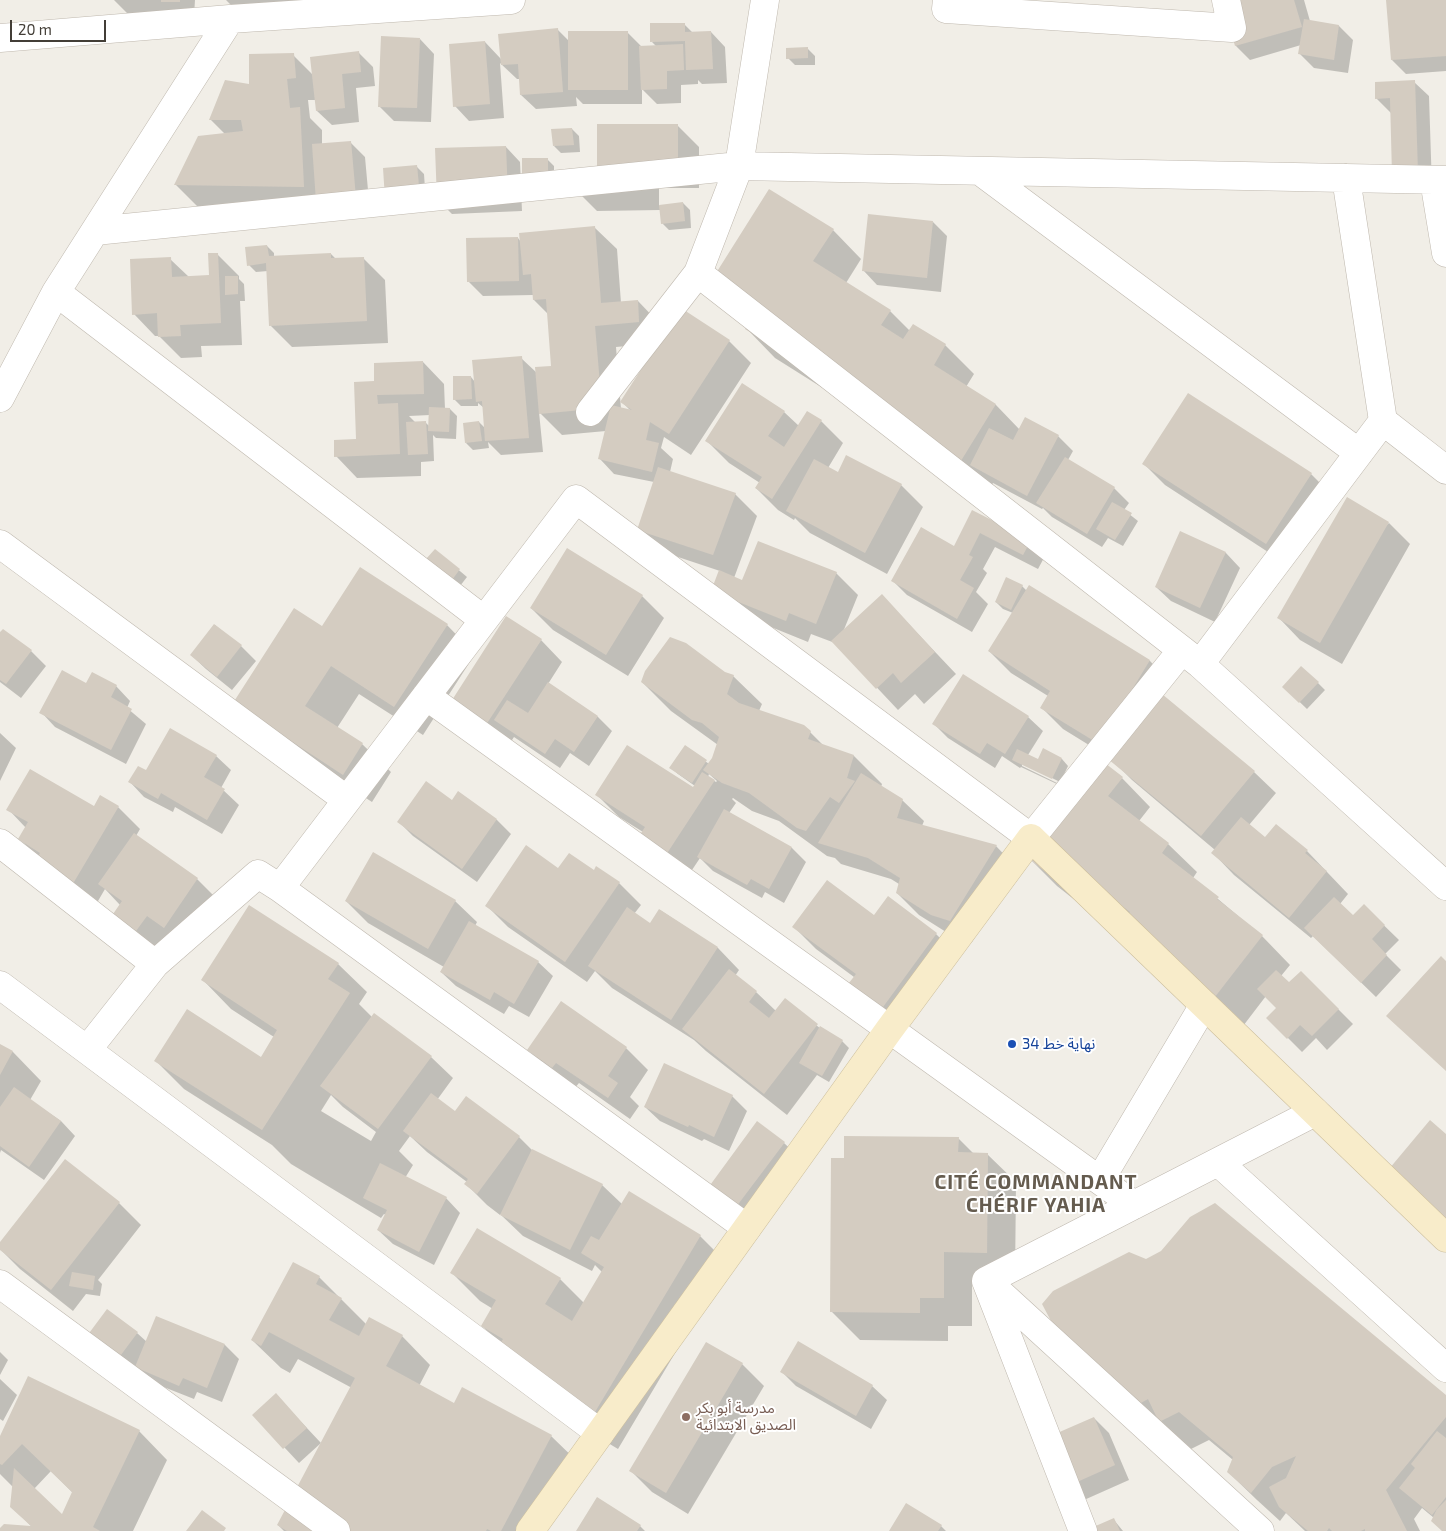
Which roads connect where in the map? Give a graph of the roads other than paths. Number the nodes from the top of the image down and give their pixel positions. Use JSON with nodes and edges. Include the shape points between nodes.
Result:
{"nodes":[{"id":1,"x":511,"y":0,"type":"edge"},
{"id":2,"x":765,"y":0,"type":"edge"},
{"id":3,"x":948,"y":0,"type":"edge"},
{"id":4,"x":1226,"y":0,"type":"edge"},
{"id":5,"x":230,"y":20,"type":"junction"},
{"id":6,"x":0,"y":38,"type":"edge"},
{"id":7,"x":739,"y":166,"type":"junction"},
{"id":8,"x":980,"y":171,"type":"junction"},
{"id":9,"x":1346,"y":178,"type":"junction"},
{"id":10,"x":1440,"y":180,"type":"edge"},
{"id":11,"x":95,"y":231,"type":"junction"},
{"id":12,"x":1446,"y":253,"type":"edge"},
{"id":13,"x":698,"y":273,"type":"junction"},
{"id":14,"x":56,"y":292,"type":"junction"},
{"id":15,"x":0,"y":398,"type":"edge"},
{"id":16,"x":590,"y":412,"type":"dead end"},
{"id":17,"x":1383,"y":421,"type":"junction"},
{"id":18,"x":1359,"y":453,"type":"junction"},
{"id":19,"x":1446,"y":470,"type":"edge"},
{"id":20,"x":0,"y":544,"type":"edge"},
{"id":21,"x":484,"y":620,"type":"junction"},
{"id":22,"x":1191,"y":657,"type":"junction"},
{"id":23,"x":426,"y":696,"type":"junction"},
{"id":24,"x":347,"y":800,"type":"junction"},
{"id":25,"x":1031,"y":838,"type":"junction"},
{"id":26,"x":0,"y":843,"type":"edge"},
{"id":27,"x":1446,"y":886,"type":"edge"},
{"id":28,"x":280,"y":888,"type":"junction"},
{"id":29,"x":155,"y":964,"type":"junction"},
{"id":30,"x":0,"y":985,"type":"edge"},
{"id":31,"x":1204,"y":1005,"type":"junction"},
{"id":32,"x":889,"y":1030,"type":"junction"},
{"id":33,"x":87,"y":1050,"type":"junction"},
{"id":34,"x":1315,"y":1112,"type":"junction"},
{"id":35,"x":1218,"y":1162,"type":"junction"},
{"id":36,"x":1100,"y":1180,"type":"junction"},
{"id":37,"x":1134,"y":1205,"type":"junction"},
{"id":38,"x":747,"y":1228,"type":"junction"},
{"id":39,"x":1446,"y":1238,"type":"edge"},
{"id":40,"x":986,"y":1281,"type":"junction"},
{"id":41,"x":0,"y":1284,"type":"edge"},
{"id":42,"x":1446,"y":1368,"type":"edge"},
{"id":43,"x":600,"y":1433,"type":"junction"},
{"id":44,"x":336,"y":1531,"type":"edge"},
{"id":45,"x":530,"y":1531,"type":"edge"},
{"id":46,"x":1083,"y":1531,"type":"edge"},
{"id":47,"x":1260,"y":1531,"type":"edge"}],
"edges":[{"from":1,"to":5,"type":"street"},
{"from":2,"to":7,"type":"street"},
{"from":3,"to":4,"type":"street","via":[[946,9],[1232,28]]},
{"from":5,"to":6,"type":"street"},
{"from":5,"to":11,"type":"street"},
{"from":7,"to":8,"type":"street"},
{"from":7,"to":11,"type":"street"},
{"from":7,"to":13,"type":"street"},
{"from":8,"to":9,"type":"street"},
{"from":8,"to":18,"type":"street"},
{"from":9,"to":10,"type":"street"},
{"from":9,"to":17,"type":"street"},
{"from":10,"to":12,"type":"street"},
{"from":11,"to":14,"type":"street"},
{"from":13,"to":16,"type":"street"},
{"from":13,"to":22,"type":"street"},
{"from":14,"to":15,"type":"street"},
{"from":14,"to":21,"type":"street"},
{"from":17,"to":18,"type":"street"},
{"from":17,"to":19,"type":"street"},
{"from":18,"to":22,"type":"street"},
{"from":20,"to":24,"type":"street"},
{"from":21,"to":23,"type":"street"},
{"from":21,"to":25,"type":"street","via":[[576,499]]},
{"from":22,"to":25,"type":"street"},
{"from":22,"to":27,"type":"street"},
{"from":23,"to":24,"type":"street"},
{"from":23,"to":32,"type":"street"},
{"from":24,"to":28,"type":"street"},
{"from":25,"to":31,"type":"street"},
{"from":25,"to":32,"type":"street"},
{"from":26,"to":29,"type":"street"},
{"from":28,"to":29,"type":"street","via":[[258,874]]},
{"from":28,"to":38,"type":"street"},
{"from":29,"to":33,"type":"street"},
{"from":30,"to":33,"type":"street"},
{"from":31,"to":34,"type":"street"},
{"from":31,"to":36,"type":"street"},
{"from":32,"to":36,"type":"street"},
{"from":32,"to":38,"type":"street"},
{"from":33,"to":43,"type":"street"},
{"from":34,"to":35,"type":"street"},
{"from":34,"to":39,"type":"street"},
{"from":35,"to":37,"type":"street"},
{"from":35,"to":42,"type":"street"},
{"from":36,"to":37,"type":"street"},
{"from":37,"to":40,"type":"street"},
{"from":38,"to":43,"type":"street"},
{"from":40,"to":46,"type":"street"},
{"from":40,"to":47,"type":"street"},
{"from":41,"to":44,"type":"street"},
{"from":43,"to":45,"type":"street"}]}
